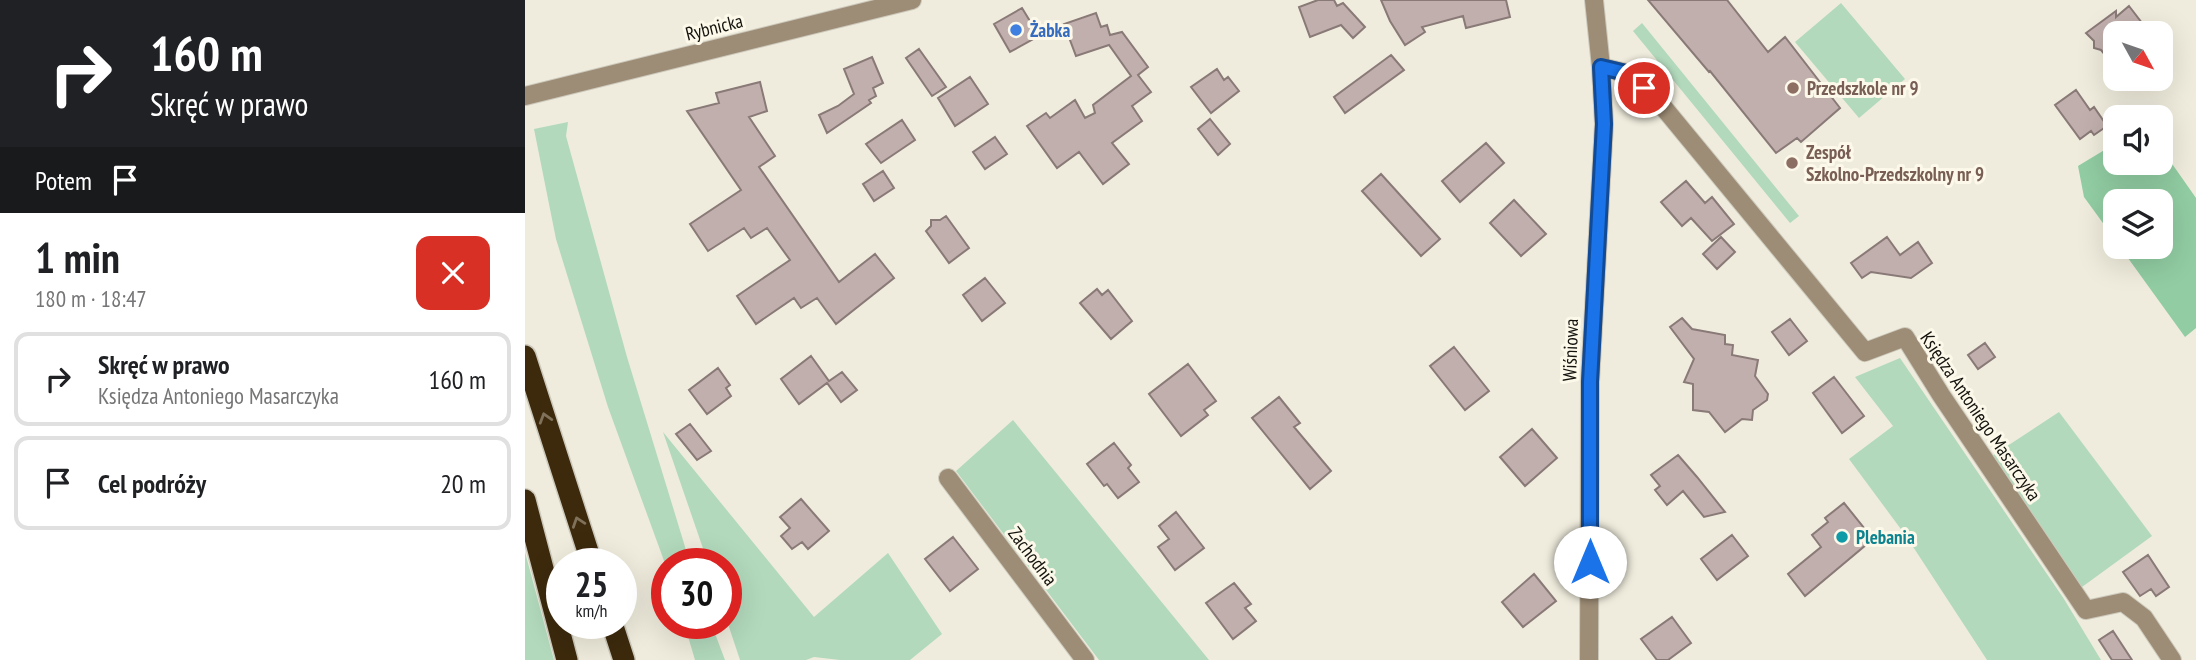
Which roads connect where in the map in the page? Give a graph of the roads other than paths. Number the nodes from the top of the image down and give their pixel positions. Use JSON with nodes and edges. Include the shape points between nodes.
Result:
{"nodes":[{"id":1,"x":912,"y":0,"type":"edge"},
{"id":2,"x":1594,"y":0,"type":"edge"},
{"id":3,"x":1601,"y":67,"type":"junction"},
{"id":4,"x":532,"y":94,"type":"edge"},
{"id":5,"x":525,"y":356,"type":"edge"},
{"id":6,"x":948,"y":478,"type":"dead end"},
{"id":7,"x":525,"y":500,"type":"edge"},
{"id":8,"x":587,"y":548,"type":"edge"},
{"id":9,"x":617,"y":639,"type":"edge"},
{"id":10,"x":568,"y":660,"type":"edge"},
{"id":11,"x":624,"y":660,"type":"edge"},
{"id":12,"x":1085,"y":660,"type":"edge"},
{"id":13,"x":1589,"y":660,"type":"edge"},
{"id":14,"x":2172,"y":660,"type":"edge"}],
"edges":[{"from":1,"to":4,"type":"street","name":"Rybnicka"},
{"from":2,"to":3,"type":"street","name":"Wiśniowa"},
{"from":3,"to":13,"type":"street","name":"Wiśniowa","via":[[1604,124],[1590,382]]},
{"from":3,"to":14,"type":"street","name":"Księdza Antoniego Masarczyka","via":[[1630,74],[1659,102],[1865,352],[1905,337],[2086,610],[2123,602],[2144,618]]},
{"from":8,"to":5,"type":"highway","one_way":true},
{"from":6,"to":12,"type":"street","name":"Zachodnia"},
{"from":7,"to":10,"type":"highway"},
{"from":9,"to":11,"type":"highway"}]}
